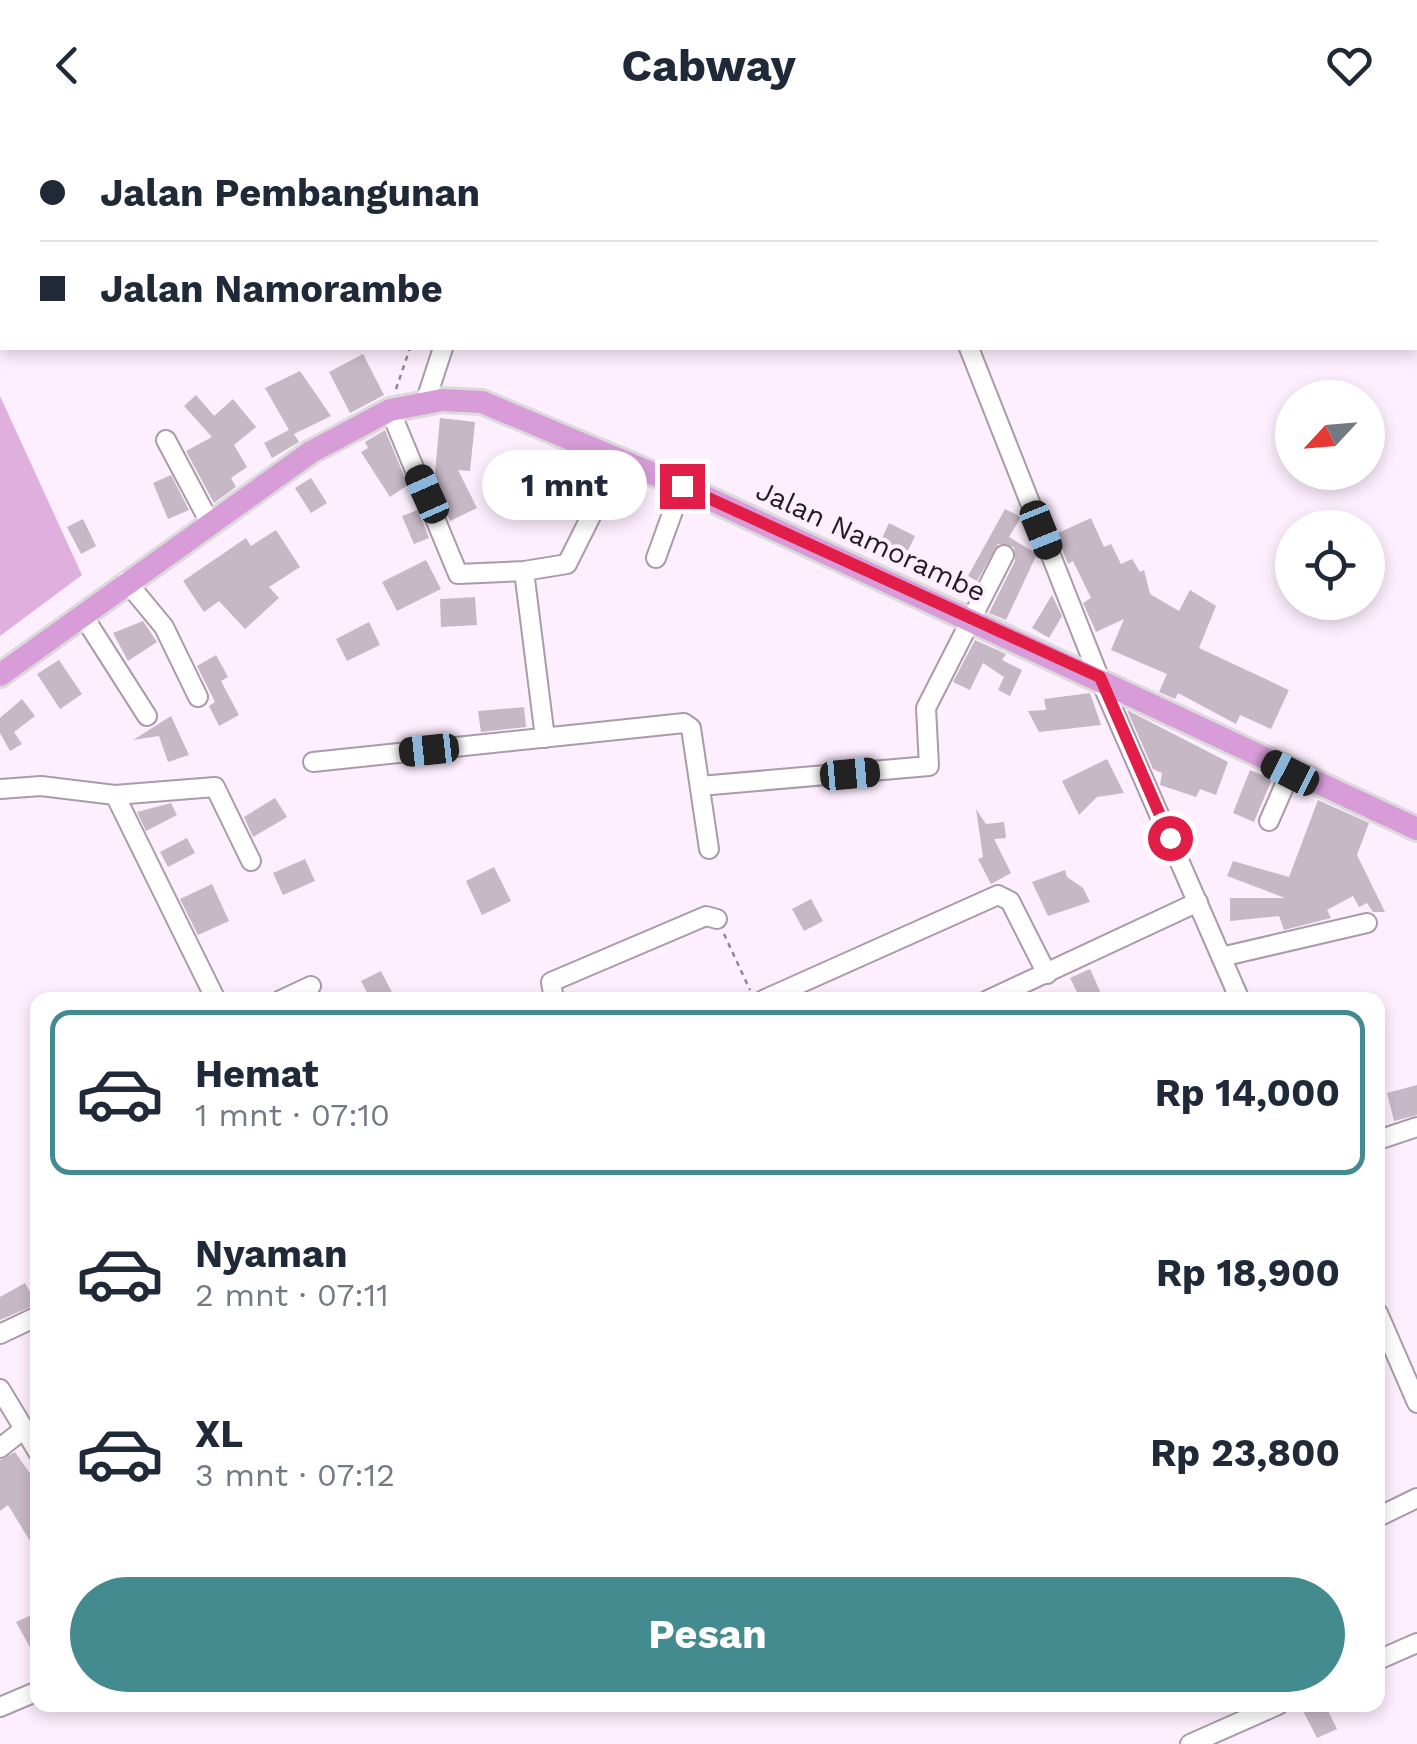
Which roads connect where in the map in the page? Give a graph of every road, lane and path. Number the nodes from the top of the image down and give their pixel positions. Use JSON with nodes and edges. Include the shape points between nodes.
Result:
{"nodes":[{"id":1,"x":409,"y":350,"type":"edge"},
{"id":2,"x":442,"y":350,"type":"edge"},
{"id":3,"x":970,"y":350,"type":"edge"},
{"id":4,"x":425,"y":403,"type":"junction"},
{"id":5,"x":390,"y":410,"type":"junction"},
{"id":6,"x":166,"y":440,"type":"dead end"},
{"id":7,"x":619,"y":460,"type":"junction"},
{"id":8,"x":682,"y":486,"type":"junction"},
{"id":9,"x":209,"y":521,"type":"junction"},
{"id":10,"x":1004,"y":554,"type":"dead end"},
{"id":11,"x":656,"y":558,"type":"dead end"},
{"id":12,"x":524,"y":572,"type":"junction"},
{"id":13,"x":126,"y":581,"type":"junction"},
{"id":14,"x":82,"y":614,"type":"junction"},
{"id":15,"x":968,"y":620,"type":"junction"},
{"id":16,"x":0,"y":675,"type":"edge"},
{"id":17,"x":1100,"y":677,"type":"junction"},
{"id":18,"x":198,"y":697,"type":"dead end"},
{"id":19,"x":147,"y":716,"type":"dead end"},
{"id":20,"x":544,"y":738,"type":"junction"},
{"id":21,"x":313,"y":762,"type":"dead end"},
{"id":22,"x":1290,"y":773,"type":"junction"},
{"id":23,"x":700,"y":786,"type":"junction"},
{"id":24,"x":0,"y":789,"type":"edge"},
{"id":25,"x":115,"y":795,"type":"junction"},
{"id":26,"x":1269,"y":821,"type":"dead end"},
{"id":27,"x":1417,"y":828,"type":"edge"},
{"id":28,"x":708,"y":850,"type":"dead end"},
{"id":29,"x":251,"y":861,"type":"dead end"},
{"id":30,"x":1198,"y":902,"type":"junction"},
{"id":31,"x":717,"y":919,"type":"joint"},
{"id":32,"x":1367,"y":923,"type":"dead end"},
{"id":33,"x":1222,"y":957,"type":"junction"},
{"id":34,"x":1047,"y":974,"type":"junction"},
{"id":35,"x":311,"y":986,"type":"dead end"},
{"id":36,"x":212,"y":992,"type":"edge"},
{"id":37,"x":298,"y":992,"type":"edge"},
{"id":38,"x":553,"y":992,"type":"edge"},
{"id":39,"x":751,"y":992,"type":"edge"},
{"id":40,"x":781,"y":992,"type":"edge"},
{"id":41,"x":1006,"y":992,"type":"edge"},
{"id":42,"x":1237,"y":992,"type":"edge"},
{"id":43,"x":1417,"y":1127,"type":"edge"},
{"id":44,"x":1385,"y":1138,"type":"edge"},
{"id":45,"x":30,"y":1320,"type":"edge"},
{"id":46,"x":1385,"y":1329,"type":"edge"},
{"id":47,"x":0,"y":1334,"type":"edge"},
{"id":48,"x":0,"y":1389,"type":"edge"},
{"id":49,"x":1417,"y":1403,"type":"edge"},
{"id":50,"x":24,"y":1429,"type":"junction"},
{"id":51,"x":30,"y":1439,"type":"edge"},
{"id":52,"x":0,"y":1448,"type":"edge"},
{"id":53,"x":1417,"y":1498,"type":"edge"},
{"id":54,"x":1385,"y":1513,"type":"edge"},
{"id":55,"x":1417,"y":1643,"type":"edge"},
{"id":56,"x":1385,"y":1657,"type":"edge"},
{"id":57,"x":30,"y":1694,"type":"edge"},
{"id":58,"x":0,"y":1707,"type":"edge"},
{"id":59,"x":1262,"y":1712,"type":"edge"},
{"id":60,"x":1190,"y":1744,"type":"edge"}],
"edges":[{"from":1,"to":5,"type":"path"},
{"from":2,"to":4,"type":"street"},
{"from":3,"to":17,"type":"street"},
{"from":4,"to":5,"type":"main road","name":"Jalan Namorambe"},
{"from":4,"to":7,"type":"main road","name":"Jalan Namorambe","via":[[482,402]]},
{"from":5,"to":9,"type":"main road","name":"Jalan Namorambe","via":[[280,470]]},
{"from":5,"to":12,"type":"street","via":[[454,572]]},
{"from":6,"to":9,"type":"street"},
{"from":7,"to":8,"type":"main road","name":"Jalan Namorambe"},
{"from":7,"to":12,"type":"street","via":[[571,559]]},
{"from":8,"to":11,"type":"street"},
{"from":8,"to":15,"type":"main road","name":"Jalan Namorambe"},
{"from":9,"to":13,"type":"main road","name":"Jalan Namorambe"},
{"from":10,"to":15,"type":"street"},
{"from":12,"to":20,"type":"street"},
{"from":13,"to":14,"type":"main road","name":"Jalan Namorambe"},
{"from":13,"to":18,"type":"street","via":[[164,626]]},
{"from":14,"to":16,"type":"main road","name":"Jalan Namorambe"},
{"from":14,"to":19,"type":"street"},
{"from":15,"to":17,"type":"main road","name":"Jalan Namorambe"},
{"from":15,"to":23,"type":"street","via":[[926,708],[929,766]]},
{"from":17,"to":22,"type":"main road","name":"Jalan Namorambe"},
{"from":17,"to":30,"type":"street"},
{"from":20,"to":21,"type":"street"},
{"from":20,"to":23,"type":"street","via":[[684,723],[691,728]]},
{"from":22,"to":26,"type":"street"},
{"from":22,"to":27,"type":"main road","name":"Jalan Namorambe"},
{"from":23,"to":28,"type":"street"},
{"from":24,"to":25,"type":"street","via":[[41,786]]},
{"from":25,"to":29,"type":"street","via":[[215,787]]},
{"from":25,"to":36,"type":"street"},
{"from":30,"to":33,"type":"street"},
{"from":30,"to":34,"type":"street"},
{"from":31,"to":38,"type":"street","via":[[706,916],[551,982]]},
{"from":31,"to":39,"type":"path"},
{"from":32,"to":33,"type":"street"},
{"from":33,"to":42,"type":"street"},
{"from":34,"to":40,"type":"street","via":[[1010,901],[998,895]]},
{"from":34,"to":41,"type":"street"},
{"from":35,"to":37,"type":"street"},
{"from":43,"to":44,"type":"street"},
{"from":45,"to":47,"type":"street"},
{"from":46,"to":49,"type":"street"},
{"from":48,"to":50,"type":"street"},
{"from":50,"to":51,"type":"street"},
{"from":50,"to":52,"type":"street"},
{"from":53,"to":54,"type":"street"},
{"from":55,"to":56,"type":"street"},
{"from":57,"to":58,"type":"street"},
{"from":59,"to":60,"type":"street"}]}
